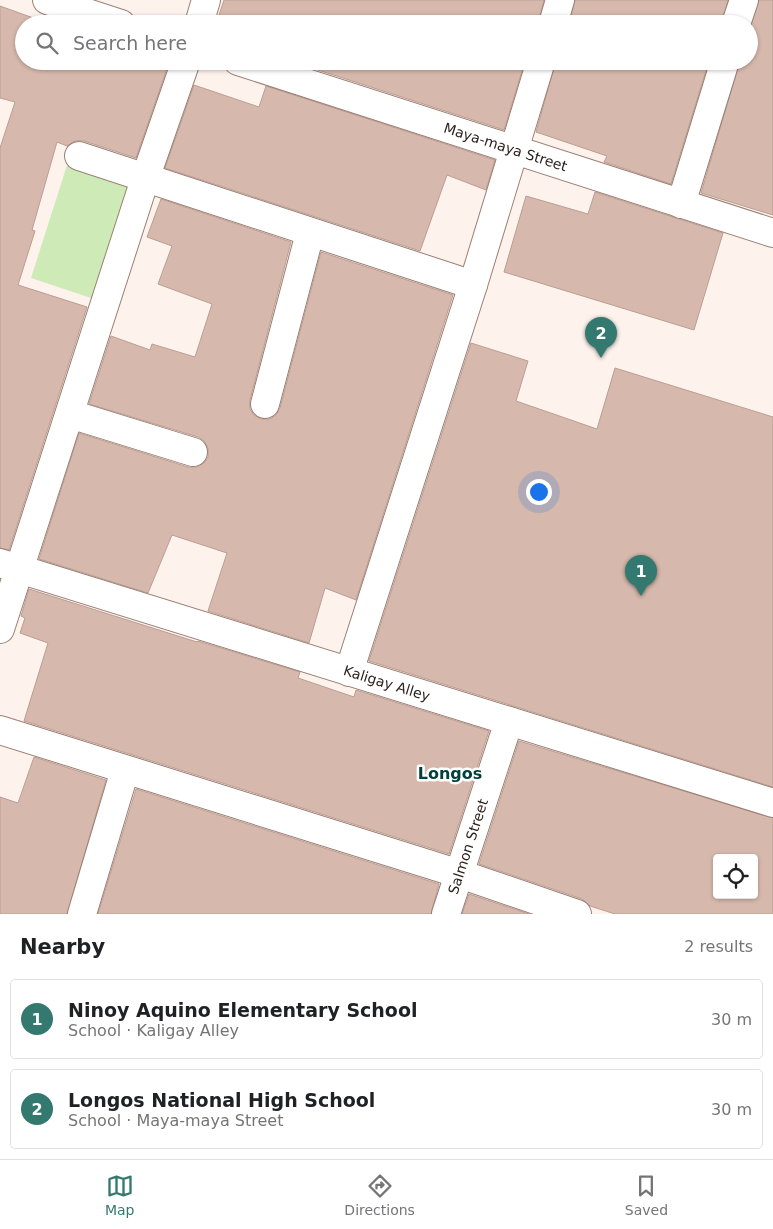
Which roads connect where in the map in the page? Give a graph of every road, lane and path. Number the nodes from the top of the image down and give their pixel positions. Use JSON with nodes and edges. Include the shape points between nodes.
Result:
{"nodes":[{"id":1,"x":48,"y":0,"type":"edge"},
{"id":2,"x":206,"y":0,"type":"edge"},
{"id":3,"x":560,"y":0,"type":"edge"},
{"id":4,"x":744,"y":0,"type":"edge"},
{"id":5,"x":94,"y":15,"type":"edge"},
{"id":6,"x":202,"y":15,"type":"edge"},
{"id":7,"x":556,"y":15,"type":"edge"},
{"id":8,"x":739,"y":15,"type":"edge"},
{"id":9,"x":183,"y":70,"type":"edge"},
{"id":10,"x":266,"y":70,"type":"edge"},
{"id":11,"x":538,"y":70,"type":"edge"},
{"id":12,"x":722,"y":70,"type":"edge"},
{"id":13,"x":514,"y":150,"type":"junction"},
{"id":14,"x":78,"y":156,"type":"dead end"},
{"id":15,"x":146,"y":180,"type":"junction"},
{"id":16,"x":681,"y":204,"type":"junction"},
{"id":17,"x":310,"y":233,"type":"junction"},
{"id":18,"x":773,"y":233,"type":"edge"},
{"id":19,"x":474,"y":285,"type":"junction"},
{"id":20,"x":265,"y":404,"type":"dead end"},
{"id":21,"x":70,"y":414,"type":"junction"},
{"id":22,"x":193,"y":452,"type":"dead end"},
{"id":23,"x":10,"y":566,"type":"edge"},
{"id":24,"x":0,"y":629,"type":"edge"},
{"id":25,"x":349,"y":672,"type":"junction"},
{"id":26,"x":510,"y":721,"type":"junction"},
{"id":27,"x":0,"y":730,"type":"edge"},
{"id":28,"x":125,"y":770,"type":"junction"},
{"id":29,"x":773,"y":803,"type":"edge"},
{"id":30,"x":460,"y":874,"type":"junction"},
{"id":31,"x":82,"y":914,"type":"edge"},
{"id":32,"x":446,"y":914,"type":"edge"},
{"id":33,"x":577,"y":914,"type":"edge"}],
"edges":[{"from":1,"to":5,"type":"street"},
{"from":2,"to":6,"type":"street"},
{"from":3,"to":7,"type":"street"},
{"from":4,"to":8,"type":"street"},
{"from":9,"to":15,"type":"street"},
{"from":10,"to":13,"type":"street","name":"Maya-maya Street"},
{"from":11,"to":13,"type":"street"},
{"from":12,"to":16,"type":"street"},
{"from":13,"to":16,"type":"street","name":"Maya-maya Street"},
{"from":13,"to":19,"type":"street"},
{"from":14,"to":15,"type":"street"},
{"from":15,"to":17,"type":"street"},
{"from":15,"to":21,"type":"street"},
{"from":16,"to":18,"type":"street","name":"Maya-maya Street"},
{"from":17,"to":19,"type":"street"},
{"from":17,"to":20,"type":"street"},
{"from":19,"to":25,"type":"street"},
{"from":21,"to":22,"type":"street"},
{"from":21,"to":23,"type":"street"},
{"from":23,"to":24,"type":"street"},
{"from":23,"to":25,"type":"street","name":"Kaligay Alley"},
{"from":25,"to":26,"type":"street","name":"Kaligay Alley"},
{"from":26,"to":29,"type":"street","name":"Kaligay Alley"},
{"from":26,"to":30,"type":"street","name":"Salmon Street"},
{"from":27,"to":28,"type":"street"},
{"from":28,"to":30,"type":"street"},
{"from":28,"to":31,"type":"street"},
{"from":30,"to":32,"type":"street","name":"Salmon Street"},
{"from":30,"to":33,"type":"street"}]}
